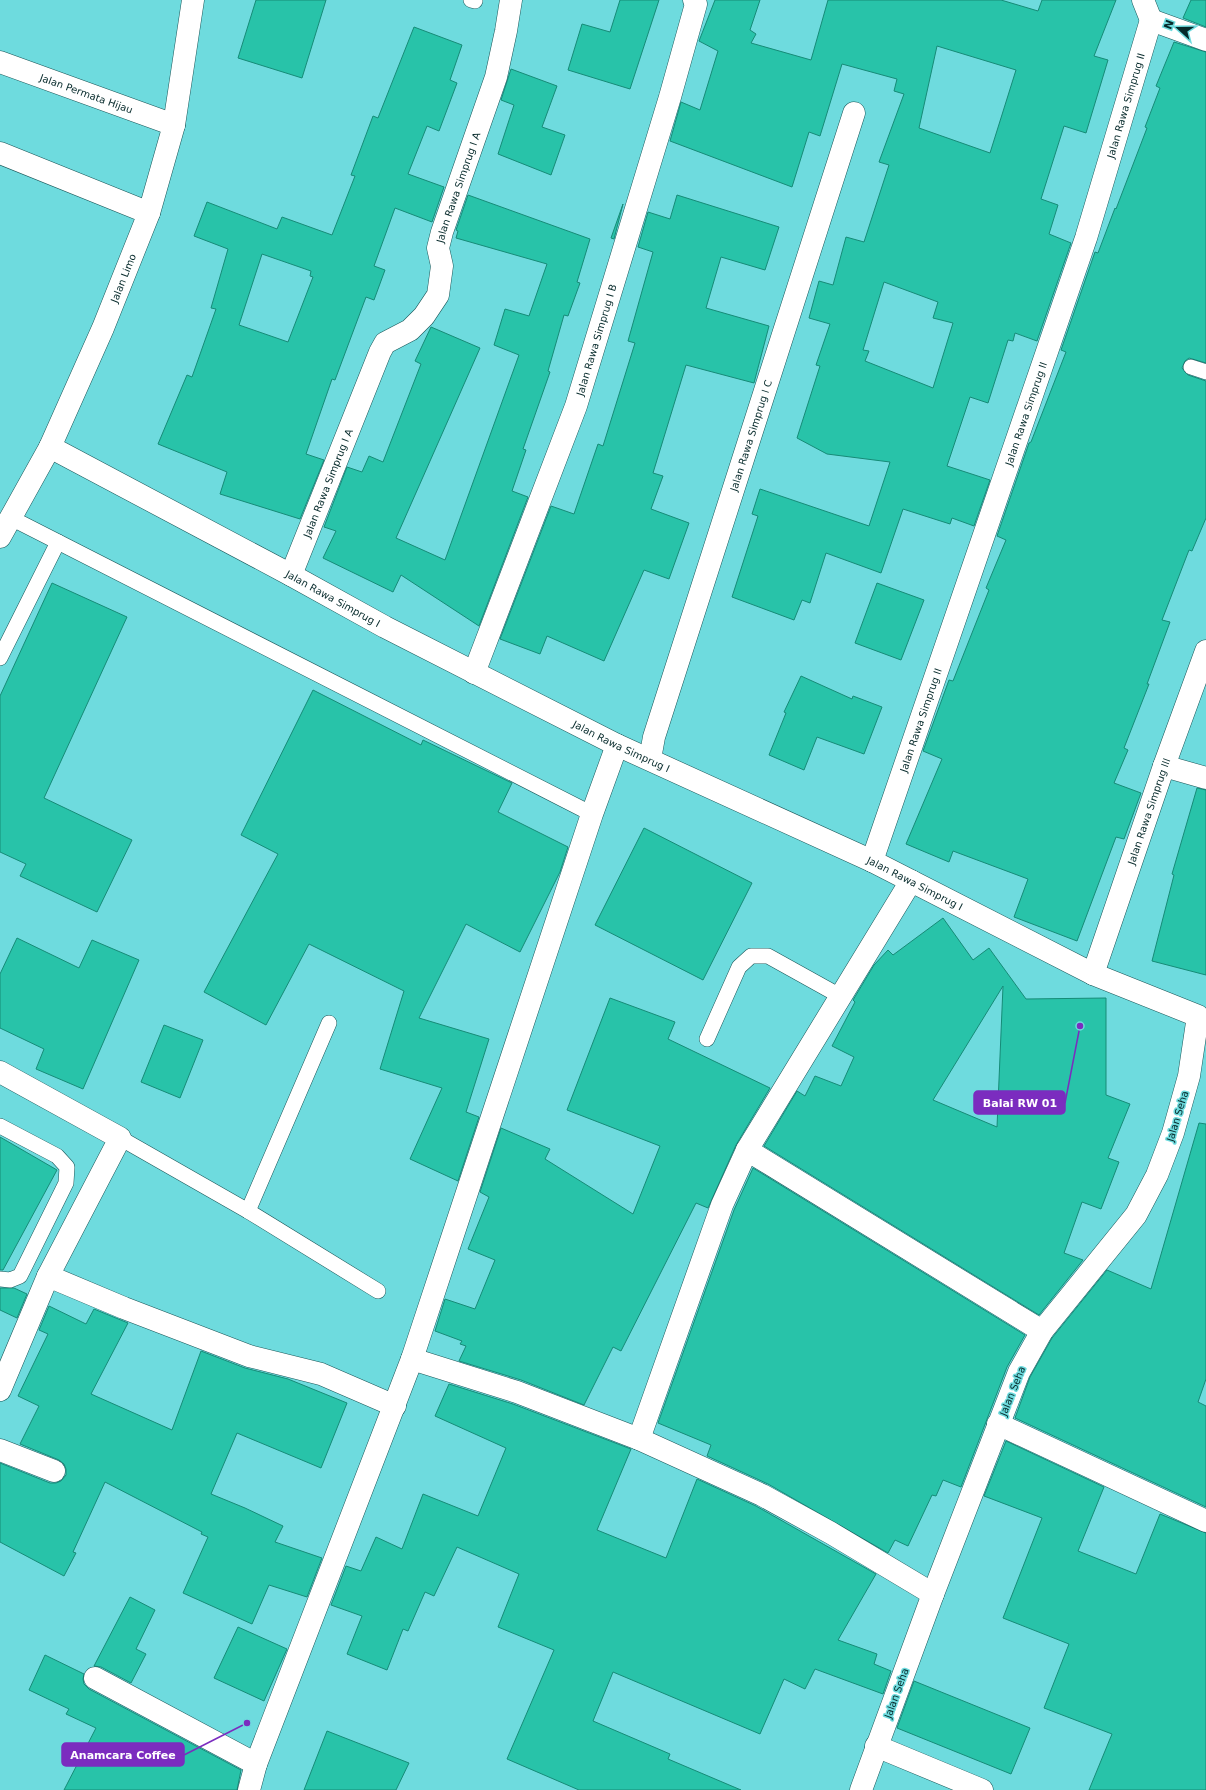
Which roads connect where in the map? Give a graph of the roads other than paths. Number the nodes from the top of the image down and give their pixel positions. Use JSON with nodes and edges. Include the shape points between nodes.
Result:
{"nodes":[{"id":1,"x":193,"y":0,"type":"edge"},
{"id":2,"x":511,"y":0,"type":"edge"},
{"id":3,"x":694,"y":0,"type":"edge"},
{"id":4,"x":1147,"y":10,"type":"edge"},
{"id":5,"x":1206,"y":40,"type":"edge"},
{"id":6,"x":0,"y":62,"type":"edge"},
{"id":7,"x":854,"y":113,"type":"dead end"},
{"id":8,"x":174,"y":125,"type":"junction"},
{"id":9,"x":0,"y":153,"type":"edge"},
{"id":10,"x":150,"y":213,"type":"junction"},
{"id":11,"x":1190,"y":367,"type":"dead end"},
{"id":12,"x":1206,"y":372,"type":"edge"},
{"id":13,"x":50,"y":447,"type":"junction"},
{"id":14,"x":11,"y":518,"type":"junction"},
{"id":15,"x":0,"y":538,"type":"edge"},
{"id":16,"x":58,"y":542,"type":"junction"},
{"id":17,"x":291,"y":575,"type":"junction"},
{"id":18,"x":0,"y":658,"type":"edge"},
{"id":19,"x":1204,"y":663,"type":"edge"},
{"id":20,"x":474,"y":673,"type":"junction"},
{"id":21,"x":617,"y":745,"type":"junction"},
{"id":22,"x":650,"y":759,"type":"junction"},
{"id":23,"x":1164,"y":766,"type":"junction"},
{"id":24,"x":1206,"y":778,"type":"edge"},
{"id":25,"x":592,"y":814,"type":"junction"},
{"id":26,"x":872,"y":861,"type":"junction"},
{"id":27,"x":911,"y":881,"type":"junction"},
{"id":28,"x":1094,"y":974,"type":"junction"},
{"id":29,"x":840,"y":996,"type":"junction"},
{"id":30,"x":1202,"y":1016,"type":"edge"},
{"id":31,"x":328,"y":1023,"type":"dead end"},
{"id":32,"x":707,"y":1039,"type":"dead end"},
{"id":33,"x":0,"y":1072,"type":"edge"},
{"id":34,"x":0,"y":1126,"type":"edge"},
{"id":35,"x":120,"y":1138,"type":"junction"},
{"id":36,"x":747,"y":1150,"type":"junction"},
{"id":37,"x":248,"y":1211,"type":"junction"},
{"id":38,"x":48,"y":1276,"type":"junction"},
{"id":39,"x":0,"y":1279,"type":"edge"},
{"id":40,"x":378,"y":1291,"type":"dead end"},
{"id":41,"x":1042,"y":1331,"type":"junction"},
{"id":42,"x":412,"y":1359,"type":"junction"},
{"id":43,"x":0,"y":1390,"type":"edge"},
{"id":44,"x":395,"y":1406,"type":"junction"},
{"id":45,"x":998,"y":1424,"type":"junction"},
{"id":46,"x":639,"y":1439,"type":"junction"},
{"id":47,"x":0,"y":1450,"type":"edge"},
{"id":48,"x":54,"y":1471,"type":"dead end"},
{"id":49,"x":1206,"y":1521,"type":"edge"},
{"id":50,"x":933,"y":1594,"type":"junction"},
{"id":51,"x":95,"y":1678,"type":"dead end"},
{"id":52,"x":876,"y":1746,"type":"junction"},
{"id":53,"x":256,"y":1764,"type":"junction"},
{"id":54,"x":249,"y":1790,"type":"edge"},
{"id":55,"x":861,"y":1790,"type":"edge"},
{"id":56,"x":982,"y":1790,"type":"edge"}],
"edges":[{"from":1,"to":8,"type":"street","name":"Jalan Limo"},
{"from":2,"to":17,"type":"street","name":"Jalan Rawa Simprug I A","via":[[496,77],[438,248],[442,266],[438,295],[424,316],[410,330],[385,343],[380,352]]},
{"from":3,"to":20,"type":"street","name":"Jalan Rawa Simprug I B","via":[[696,4],[670,97],[576,406]]},
{"from":4,"to":5,"type":"street","name":"Jalan Rawa Simprug II"},
{"from":4,"to":26,"type":"street","name":"Jalan Rawa Simprug II","via":[[1086,238]]},
{"from":6,"to":8,"type":"street","name":"Jalan Permata Hijau"},
{"from":7,"to":22,"type":"street","name":"Jalan Rawa Simprug I C","via":[[654,737]]},
{"from":8,"to":10,"type":"street","name":"Jalan Limo"},
{"from":9,"to":10,"type":"street"},
{"from":10,"to":13,"type":"street","name":"Jalan Limo","via":[[104,328]]},
{"from":11,"to":12,"type":"lane"},
{"from":13,"to":14,"type":"street","name":"Jalan Limo"},
{"from":13,"to":17,"type":"street","name":"Jalan Rawa Simprug I"},
{"from":14,"to":15,"type":"street","name":"Jalan Limo"},
{"from":14,"to":16,"type":"lane"},
{"from":16,"to":18,"type":"lane"},
{"from":16,"to":25,"type":"lane"},
{"from":17,"to":20,"type":"street","name":"Jalan Rawa Simprug I"},
{"from":19,"to":23,"type":"street","name":"Jalan Rawa Simprug III"},
{"from":20,"to":21,"type":"street","name":"Jalan Rawa Simprug I"},
{"from":21,"to":22,"type":"street","name":"Jalan Rawa Simprug I"},
{"from":21,"to":25,"type":"street"},
{"from":22,"to":26,"type":"street","name":"Jalan Rawa Simprug I"},
{"from":23,"to":24,"type":"street"},
{"from":23,"to":28,"type":"street","name":"Jalan Rawa Simprug III"},
{"from":25,"to":42,"type":"street"},
{"from":26,"to":27,"type":"street","name":"Jalan Rawa Simprug I"},
{"from":27,"to":28,"type":"street","name":"Jalan Rawa Simprug I"},
{"from":27,"to":29,"type":"street"},
{"from":28,"to":30,"type":"street","name":"Jalan Rawa Simprug I"},
{"from":29,"to":32,"type":"lane","via":[[768,956],[750,956],[739,967]]},
{"from":29,"to":36,"type":"street"},
{"from":30,"to":41,"type":"street","name":"Jalan Seha","via":[[1173,1133],[1157,1175],[1136,1215]]},
{"from":31,"to":37,"type":"lane"},
{"from":33,"to":35,"type":"street"},
{"from":34,"to":39,"type":"lane","via":[[57,1156],[67,1167],[66,1183],[20,1276],[10,1280]]},
{"from":35,"to":37,"type":"lane"},
{"from":35,"to":38,"type":"street"},
{"from":36,"to":41,"type":"street"},
{"from":36,"to":46,"type":"street","via":[[722,1205]]},
{"from":37,"to":40,"type":"lane"},
{"from":38,"to":43,"type":"street"},
{"from":38,"to":44,"type":"street","via":[[249,1356],[321,1374]]},
{"from":41,"to":45,"type":"street","name":"Jalan Seha","via":[[1019,1372]]},
{"from":42,"to":44,"type":"street"},
{"from":42,"to":46,"type":"street","via":[[517,1392]]},
{"from":44,"to":53,"type":"street"},
{"from":45,"to":49,"type":"street"},
{"from":45,"to":50,"type":"street","name":"Jalan Seha"},
{"from":46,"to":50,"type":"street","via":[[762,1495]]},
{"from":47,"to":48,"type":"street"},
{"from":50,"to":52,"type":"street","name":"Jalan Seha"},
{"from":51,"to":53,"type":"street"},
{"from":52,"to":55,"type":"street","name":"Jalan Seha"},
{"from":52,"to":56,"type":"street"},
{"from":53,"to":54,"type":"street"}]}
